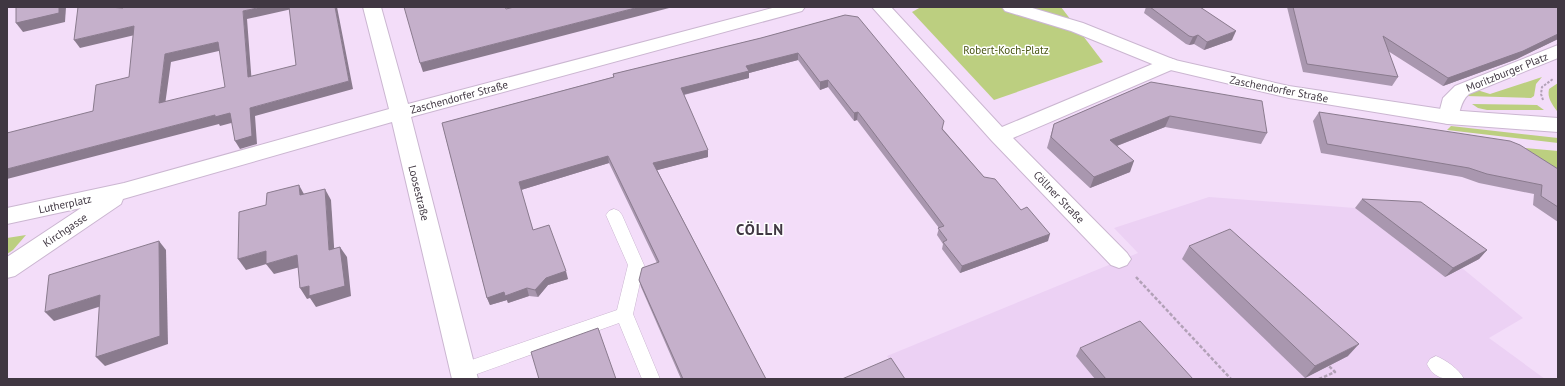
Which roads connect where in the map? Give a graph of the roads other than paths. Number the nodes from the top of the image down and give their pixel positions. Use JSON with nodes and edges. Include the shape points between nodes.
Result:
{"nodes":[{"id":1,"x":372,"y":7,"type":"edge"},
{"id":2,"x":796,"y":7,"type":"edge"},
{"id":3,"x":881,"y":7,"type":"edge"},
{"id":4,"x":1011,"y":7,"type":"edge"},
{"id":5,"x":1558,"y":51,"type":"edge"},
{"id":6,"x":1169,"y":64,"type":"junction"},
{"id":7,"x":400,"y":113,"type":"junction"},
{"id":8,"x":1448,"y":117,"type":"junction"},
{"id":9,"x":1558,"y":125,"type":"edge"},
{"id":10,"x":999,"y":136,"type":"junction"},
{"id":11,"x":124,"y":191,"type":"junction"},
{"id":12,"x":614,"y":215,"type":"dead end"},
{"id":13,"x":7,"y":216,"type":"edge"},
{"id":14,"x":1119,"y":259,"type":"road end"},
{"id":15,"x":7,"y":269,"type":"edge"},
{"id":16,"x":624,"y":314,"type":"junction"},
{"id":17,"x":1436,"y":364,"type":"dead end"},
{"id":18,"x":464,"y":375,"type":"edge"},
{"id":19,"x":652,"y":379,"type":"edge"},
{"id":20,"x":1455,"y":379,"type":"edge"}],
"edges":[{"from":1,"to":7,"type":"street","name":"Loosestraße"},
{"from":2,"to":7,"type":"street","name":"Zaschendorfer Straße"},
{"from":3,"to":10,"type":"street"},
{"from":4,"to":6,"type":"street","name":"Zaschendorfer Straße","via":[[1077,26]]},
{"from":5,"to":8,"type":"street","name":"Moritzburger Platz","via":[[1462,90],[1453,98]]},
{"from":6,"to":8,"type":"street","name":"Zaschendorfer Straße","via":[[1289,92]]},
{"from":6,"to":10,"type":"street"},
{"from":7,"to":11,"type":"street","name":"Zaschendorfer Straße"},
{"from":7,"to":18,"type":"street","name":"Loosestraße"},
{"from":8,"to":9,"type":"street","name":"Zaschendorfer Straße"},
{"from":10,"to":14,"type":"street","name":"Cöllner Straße"},
{"from":11,"to":13,"type":"street","name":"Lutherplatz"},
{"from":11,"to":15,"type":"street","name":"Kirchgasse"},
{"from":12,"to":16,"type":"lane","via":[[636,265]]},
{"from":16,"to":18,"type":"lane"},
{"from":16,"to":19,"type":"lane"},
{"from":17,"to":20,"type":"lane"}]}
